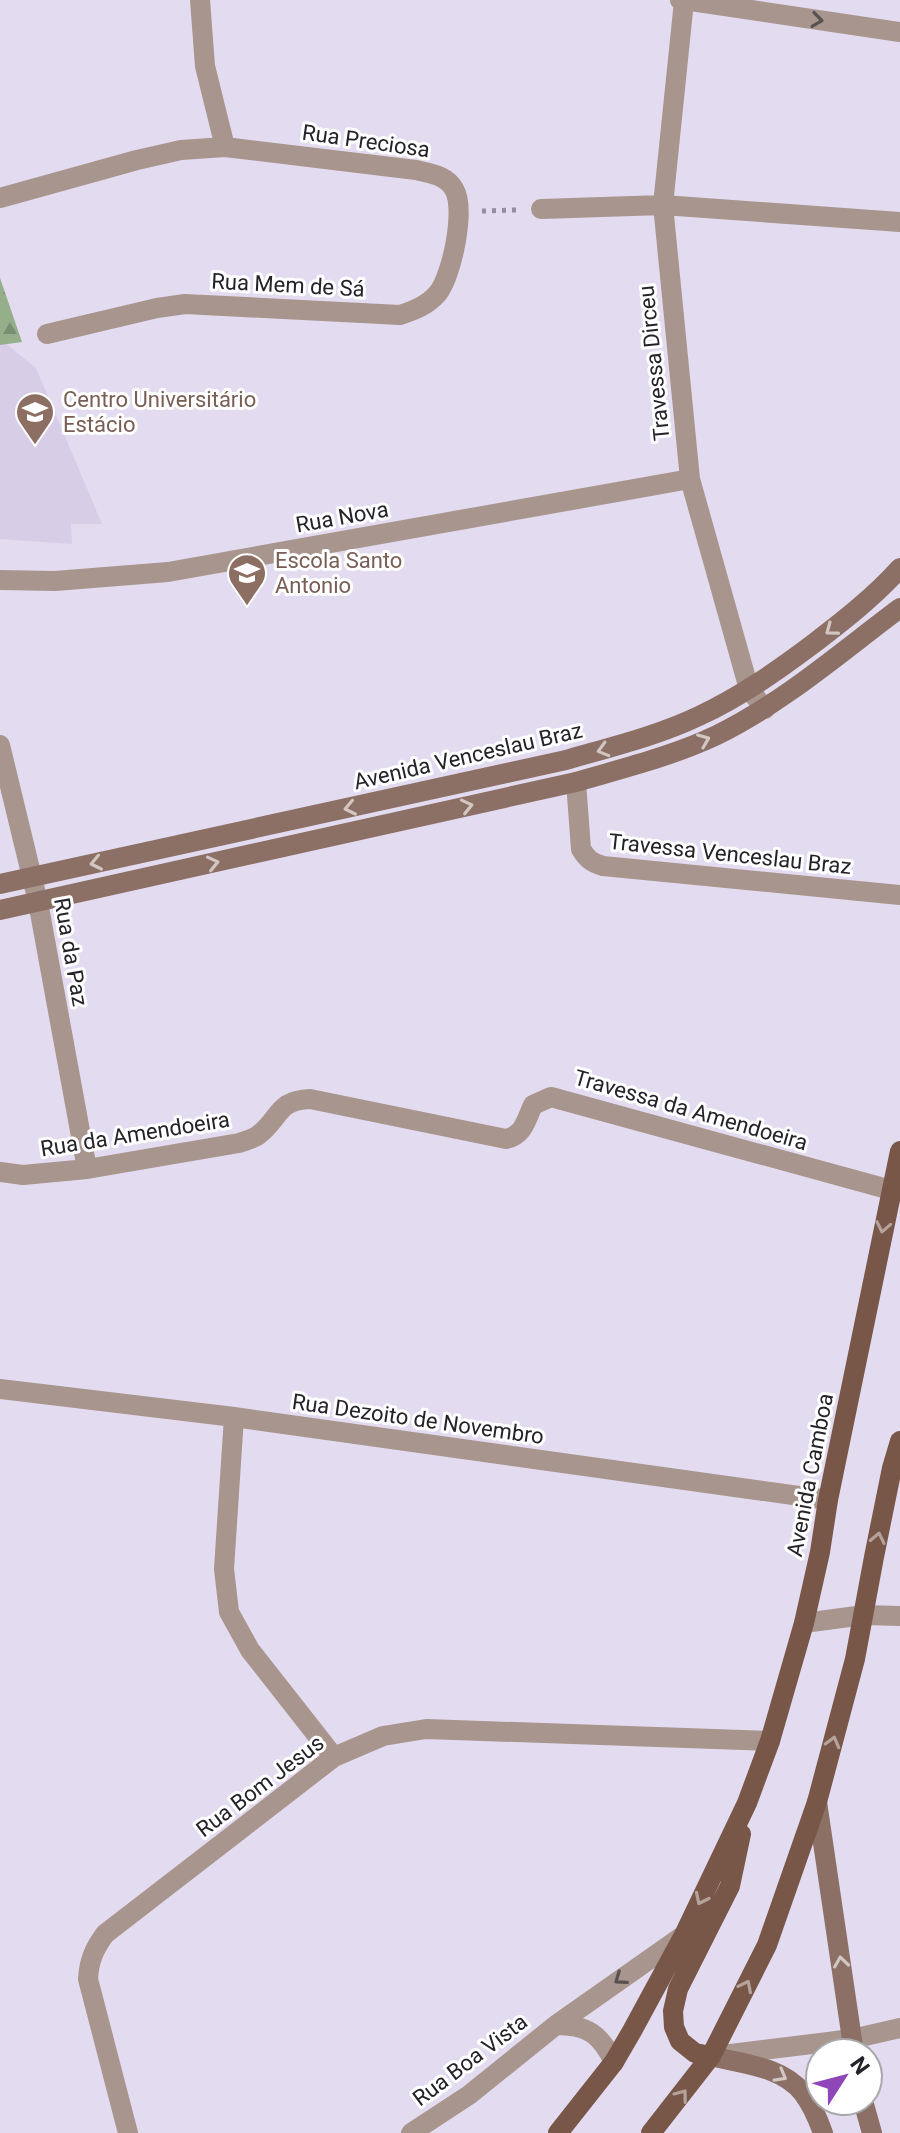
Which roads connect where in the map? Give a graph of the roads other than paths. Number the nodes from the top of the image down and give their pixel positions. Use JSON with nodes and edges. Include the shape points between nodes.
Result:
{"nodes":[{"id":1,"x":200,"y":0,"type":"edge"},
{"id":2,"x":683,"y":0,"type":"edge"},
{"id":3,"x":900,"y":32,"type":"edge"},
{"id":4,"x":225,"y":147,"type":"junction"},
{"id":5,"x":0,"y":198,"type":"edge"},
{"id":6,"x":663,"y":205,"type":"junction"},
{"id":7,"x":541,"y":209,"type":"road end"},
{"id":8,"x":460,"y":211,"type":"joint"},
{"id":9,"x":900,"y":222,"type":"edge"},
{"id":10,"x":47,"y":334,"type":"dead end"},
{"id":11,"x":690,"y":479,"type":"junction"},
{"id":12,"x":900,"y":568,"type":"edge"},
{"id":13,"x":0,"y":580,"type":"edge"},
{"id":14,"x":900,"y":608,"type":"edge"},
{"id":15,"x":749,"y":689,"type":"junction"},
{"id":16,"x":765,"y":709,"type":"junction"},
{"id":17,"x":0,"y":745,"type":"edge"},
{"id":18,"x":576,"y":782,"type":"junction"},
{"id":19,"x":33,"y":877,"type":"junction"},
{"id":20,"x":0,"y":884,"type":"edge"},
{"id":21,"x":900,"y":895,"type":"edge"},
{"id":22,"x":38,"y":902,"type":"junction"},
{"id":23,"x":0,"y":910,"type":"edge"},
{"id":24,"x":310,"y":1099,"type":"joint"},
{"id":25,"x":900,"y":1151,"type":"edge"},
{"id":26,"x":87,"y":1169,"type":"junction"},
{"id":27,"x":0,"y":1172,"type":"edge"},
{"id":28,"x":891,"y":1190,"type":"junction"},
{"id":29,"x":0,"y":1389,"type":"edge"},
{"id":30,"x":234,"y":1417,"type":"junction"},
{"id":31,"x":900,"y":1441,"type":"edge"},
{"id":32,"x":896,"y":1474,"type":"edge"},
{"id":33,"x":828,"y":1500,"type":"junction"},
{"id":34,"x":864,"y":1615,"type":"junction"},
{"id":35,"x":900,"y":1616,"type":"edge"},
{"id":36,"x":804,"y":1623,"type":"junction"},
{"id":37,"x":770,"y":1741,"type":"junction"},
{"id":38,"x":334,"y":1757,"type":"junction"},
{"id":39,"x":817,"y":1802,"type":"junction"},
{"id":40,"x":747,"y":1803,"type":"junction"},
{"id":41,"x":684,"y":1935,"type":"junction"},
{"id":42,"x":556,"y":2025,"type":"junction"},
{"id":43,"x":900,"y":2028,"type":"edge"},
{"id":44,"x":852,"y":2037,"type":"edge"},
{"id":45,"x":876,"y":2037,"type":"edge"},
{"id":46,"x":804,"y":2049,"type":"edge"},
{"id":47,"x":711,"y":2056,"type":"junction"},
{"id":48,"x":614,"y":2062,"type":"junction"},
{"id":49,"x":128,"y":2133,"type":"edge"},
{"id":50,"x":411,"y":2133,"type":"edge"},
{"id":51,"x":558,"y":2133,"type":"edge"},
{"id":52,"x":651,"y":2133,"type":"edge"},
{"id":53,"x":823,"y":2133,"type":"edge"}],
"edges":[{"from":1,"to":4,"type":"street","via":[[205,66]]},
{"from":2,"to":3,"type":"street","one_way":true},
{"from":2,"to":6,"type":"street","name":"Travessa Dirceu"},
{"from":4,"to":5,"type":"street","name":"Rua Preciosa","via":[[181,150]]},
{"from":4,"to":8,"type":"street","name":"Rua Preciosa","via":[[442,176],[455,190]]},
{"from":6,"to":7,"type":"street"},
{"from":6,"to":9,"type":"street"},
{"from":6,"to":11,"type":"street","name":"Travessa Dirceu"},
{"from":8,"to":10,"type":"street","name":"Rua Mem de Sá","via":[[449,272],[438,292],[421,308],[400,315],[185,304]]},
{"from":11,"to":13,"type":"street","name":"Rua Nova","via":[[168,572]]},
{"from":11,"to":15,"type":"street","name":"Travessa Dirceu"},
{"from":12,"to":15,"type":"main road","name":"Avenida Venceslau Braz","one_way":true,"via":[[845,619]]},
{"from":14,"to":16,"type":"main road"},
{"from":15,"to":16,"type":"street","name":"Travessa Dirceu"},
{"from":15,"to":19,"type":"main road","name":"Avenida Venceslau Braz","one_way":true,"via":[[639,740],[566,760]]},
{"from":18,"to":16,"type":"main road","one_way":true,"via":[[716,736]]},
{"from":17,"to":19,"type":"street","name":"Rua da Paz"},
{"from":18,"to":21,"type":"street","name":"Travessa Venceslau Braz","via":[[581,849],[594,863]]},
{"from":22,"to":18,"type":"main road","one_way":true},
{"from":19,"to":20,"type":"main road","name":"Avenida Venceslau Braz"},
{"from":19,"to":22,"type":"street","name":"Rua da Paz"},
{"from":22,"to":23,"type":"main road"},
{"from":22,"to":26,"type":"street","name":"Rua da Paz"},
{"from":24,"to":26,"type":"street","name":"Rua da Amendoeira","via":[[288,1104],[255,1138]]},
{"from":24,"to":28,"type":"street","name":"Travessa da Amendoeira","via":[[506,1139],[516,1137],[541,1099],[561,1098]]},
{"from":25,"to":28,"type":"main road","name":"Avenida Camboa"},
{"from":26,"to":27,"type":"street","name":"Rua da Amendoeira"},
{"from":28,"to":33,"type":"main road","name":"Avenida Camboa","one_way":true},
{"from":29,"to":30,"type":"street","name":"Rua Dezoito de Novembro"},
{"from":30,"to":33,"type":"street","name":"Rua Dezoito de Novembro"},
{"from":30,"to":38,"type":"street","via":[[224,1569],[229,1612],[250,1650]]},
{"from":31,"to":32,"type":"main road"},
{"from":34,"to":32,"type":"main road","one_way":true},
{"from":33,"to":36,"type":"main road","name":"Avenida Camboa"},
{"from":34,"to":35,"type":"street"},
{"from":34,"to":36,"type":"street"},
{"from":39,"to":34,"type":"main road","one_way":true},
{"from":36,"to":37,"type":"main road","name":"Avenida Camboa"},
{"from":37,"to":38,"type":"street","name":"Rua Bom Jesus","via":[[426,1729],[383,1736]]},
{"from":37,"to":40,"type":"main road","name":"Avenida Camboa"},
{"from":38,"to":49,"type":"street","name":"Rua Bom Jesus","via":[[96,1946],[88,1979]]},
{"from":44,"to":39,"type":"main road","one_way":true},
{"from":47,"to":39,"type":"main road","one_way":true,"via":[[767,1945]]},
{"from":40,"to":41,"type":"main road","one_way":true},
{"from":40,"to":47,"type":"main road","via":[[730,1886],[678,1989],[673,2011],[680,2041],[695,2053]]},
{"from":41,"to":42,"type":"street","name":"Rua Boa Vista","one_way":true},
{"from":41,"to":48,"type":"main road"},
{"from":42,"to":48,"type":"street","name":"Rua Boa Vista","via":[[594,2034]]},
{"from":42,"to":50,"type":"street","name":"Rua Boa Vista","via":[[469,2095]]},
{"from":43,"to":45,"type":"street"},
{"from":46,"to":47,"type":"street"},
{"from":52,"to":47,"type":"main road","one_way":true},
{"from":47,"to":53,"type":"main road","one_way":true,"via":[[790,2080],[814,2110]]},
{"from":48,"to":51,"type":"main road"}]}
